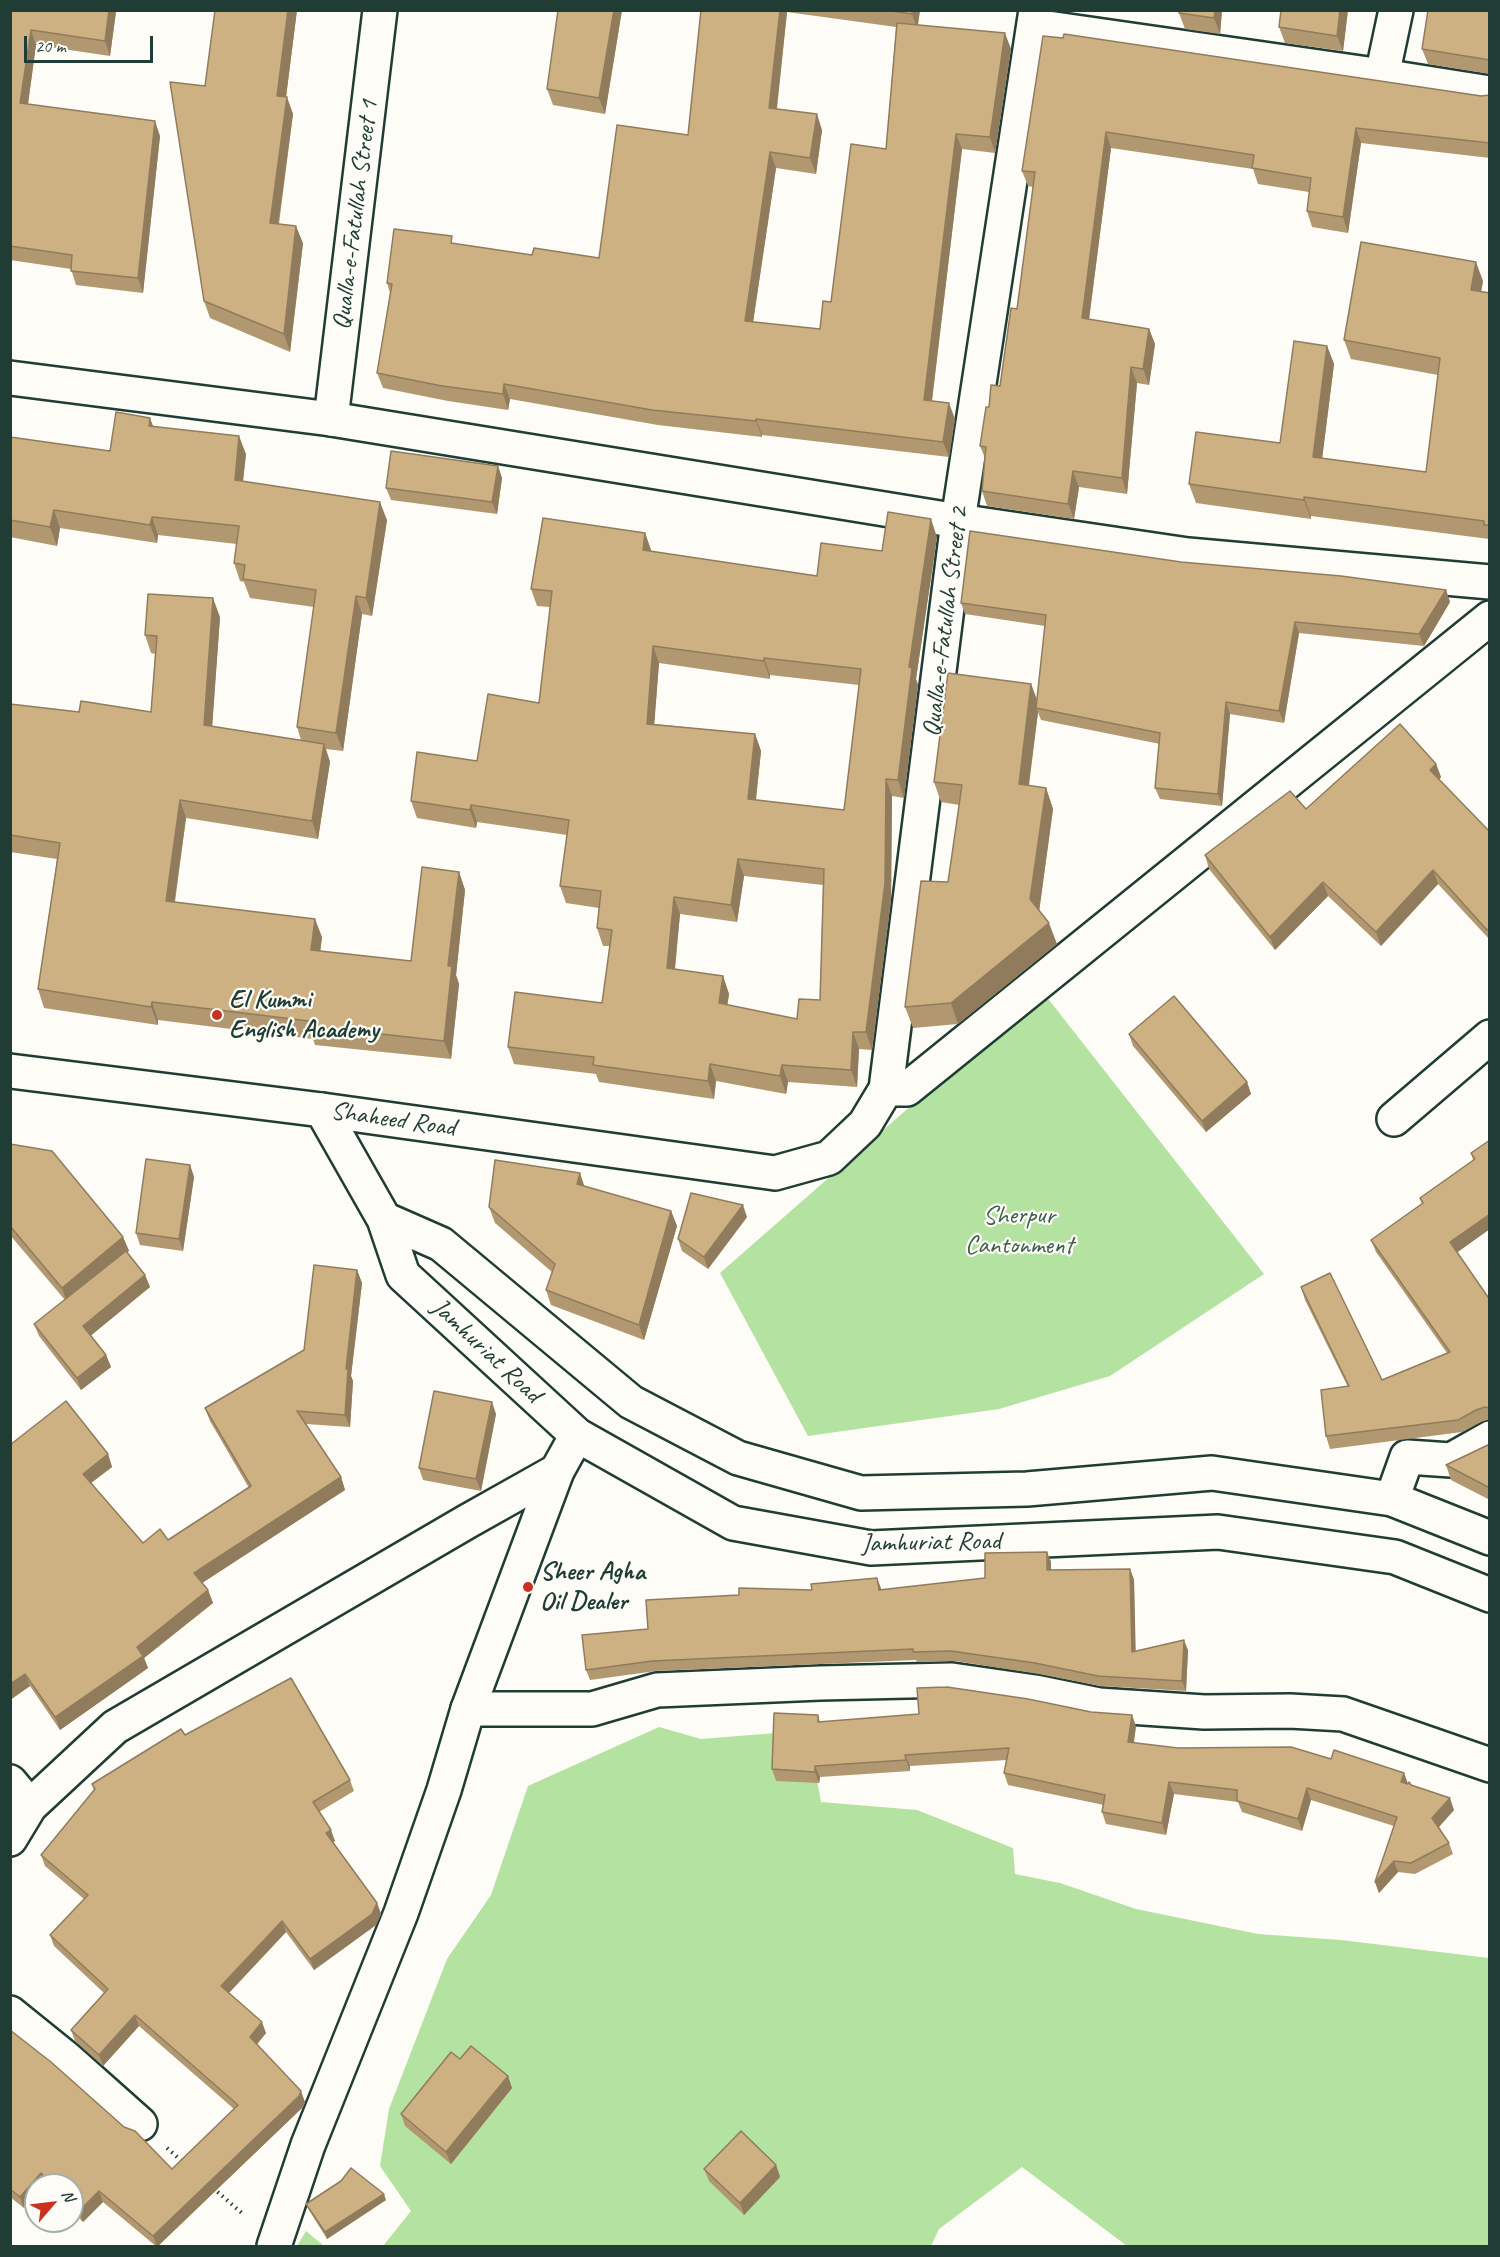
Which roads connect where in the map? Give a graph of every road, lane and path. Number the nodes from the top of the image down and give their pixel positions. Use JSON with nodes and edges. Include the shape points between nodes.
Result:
{"nodes":[{"id":1,"x":380,"y":10,"type":"edge"},
{"id":2,"x":1396,"y":10,"type":"edge"},
{"id":3,"x":1035,"y":18,"type":"edge"},
{"id":4,"x":1382,"y":76,"type":"junction"},
{"id":5,"x":1490,"y":93,"type":"edge"},
{"id":6,"x":10,"y":378,"type":"edge"},
{"id":7,"x":331,"y":419,"type":"junction"},
{"id":8,"x":958,"y":521,"type":"junction"},
{"id":9,"x":1490,"y":582,"type":"edge"},
{"id":10,"x":1490,"y":618,"type":"edge"},
{"id":11,"x":1490,"y":1037,"type":"edge"},
{"id":12,"x":10,"y":1071,"type":"edge"},
{"id":13,"x":886,"y":1089,"type":"junction"},
{"id":14,"x":322,"y":1110,"type":"junction"},
{"id":15,"x":1394,"y":1119,"type":"dead end"},
{"id":16,"x":774,"y":1173,"type":"joint"},
{"id":17,"x":384,"y":1219,"type":"junction"},
{"id":18,"x":577,"y":1435,"type":"junction"},
{"id":19,"x":1490,"y":1438,"type":"edge"},
{"id":20,"x":557,"y":1471,"type":"junction"},
{"id":21,"x":1392,"y":1499,"type":"junction"},
{"id":22,"x":1490,"y":1538,"type":"edge"},
{"id":23,"x":1490,"y":1595,"type":"edge"},
{"id":24,"x":468,"y":1709,"type":"junction"},
{"id":25,"x":1490,"y":1765,"type":"edge"},
{"id":26,"x":20,"y":1794,"type":"edge"},
{"id":27,"x":10,"y":1839,"type":"edge"},
{"id":28,"x":10,"y":2013,"type":"edge"},
{"id":29,"x":140,"y":2124,"type":"joint"},
{"id":30,"x":185,"y":2164,"type":"edge"},
{"id":31,"x":212,"y":2187,"type":"edge"},
{"id":32,"x":275,"y":2244,"type":"edge"}],
"edges":[{"from":1,"to":7,"type":"street","name":"Qualla-e-Fatullah Street 1"},
{"from":2,"to":4,"type":"street"},
{"from":3,"to":4,"type":"street"},
{"from":3,"to":8,"type":"street","name":"Qualla-e-Fatullah Street 2"},
{"from":4,"to":5,"type":"street"},
{"from":6,"to":7,"type":"street"},
{"from":7,"to":8,"type":"street"},
{"from":8,"to":9,"type":"street","via":[[1188,555]]},
{"from":8,"to":13,"type":"street","name":"Qualla-e-Fatullah Street 2"},
{"from":10,"to":13,"type":"street","via":[[908,1089]]},
{"from":11,"to":15,"type":"street"},
{"from":12,"to":14,"type":"street","name":"Shaheed Road"},
{"from":13,"to":16,"type":"street","name":"Qualla-e-Fatullah Street 2","via":[[865,1124],[829,1158]]},
{"from":14,"to":16,"type":"street","name":"Shaheed Road"},
{"from":14,"to":17,"type":"street","name":"Jamhuriat Road"},
{"from":17,"to":18,"type":"street","name":"Jamhuriat Road","via":[[403,1275]]},
{"from":17,"to":21,"type":"street","name":"Jamhuriat Road","via":[[441,1244],[631,1402],[738,1458],[861,1493],[1027,1489],[1212,1473]]},
{"from":18,"to":20,"type":"street"},
{"from":18,"to":23,"type":"street","name":"Jamhuriat Road","via":[[733,1523],[871,1548],[1218,1532],[1395,1557]]},
{"from":19,"to":21,"type":"street","via":[[1451,1460],[1407,1457]]},
{"from":20,"to":24,"type":"street"},
{"from":20,"to":26,"type":"street","via":[[115,1727]]},
{"from":21,"to":22,"type":"street","name":"Jamhuriat Road"},
{"from":24,"to":25,"type":"street","via":[[592,1709],[657,1690],[952,1680],[1099,1705],[1204,1712],[1343,1714]]},
{"from":24,"to":32,"type":"street","via":[[401,1913],[308,2145]]},
{"from":26,"to":27,"type":"street"},
{"from":28,"to":29,"type":"street"},
{"from":29,"to":30,"type":"path"},
{"from":31,"to":32,"type":"path"}]}
